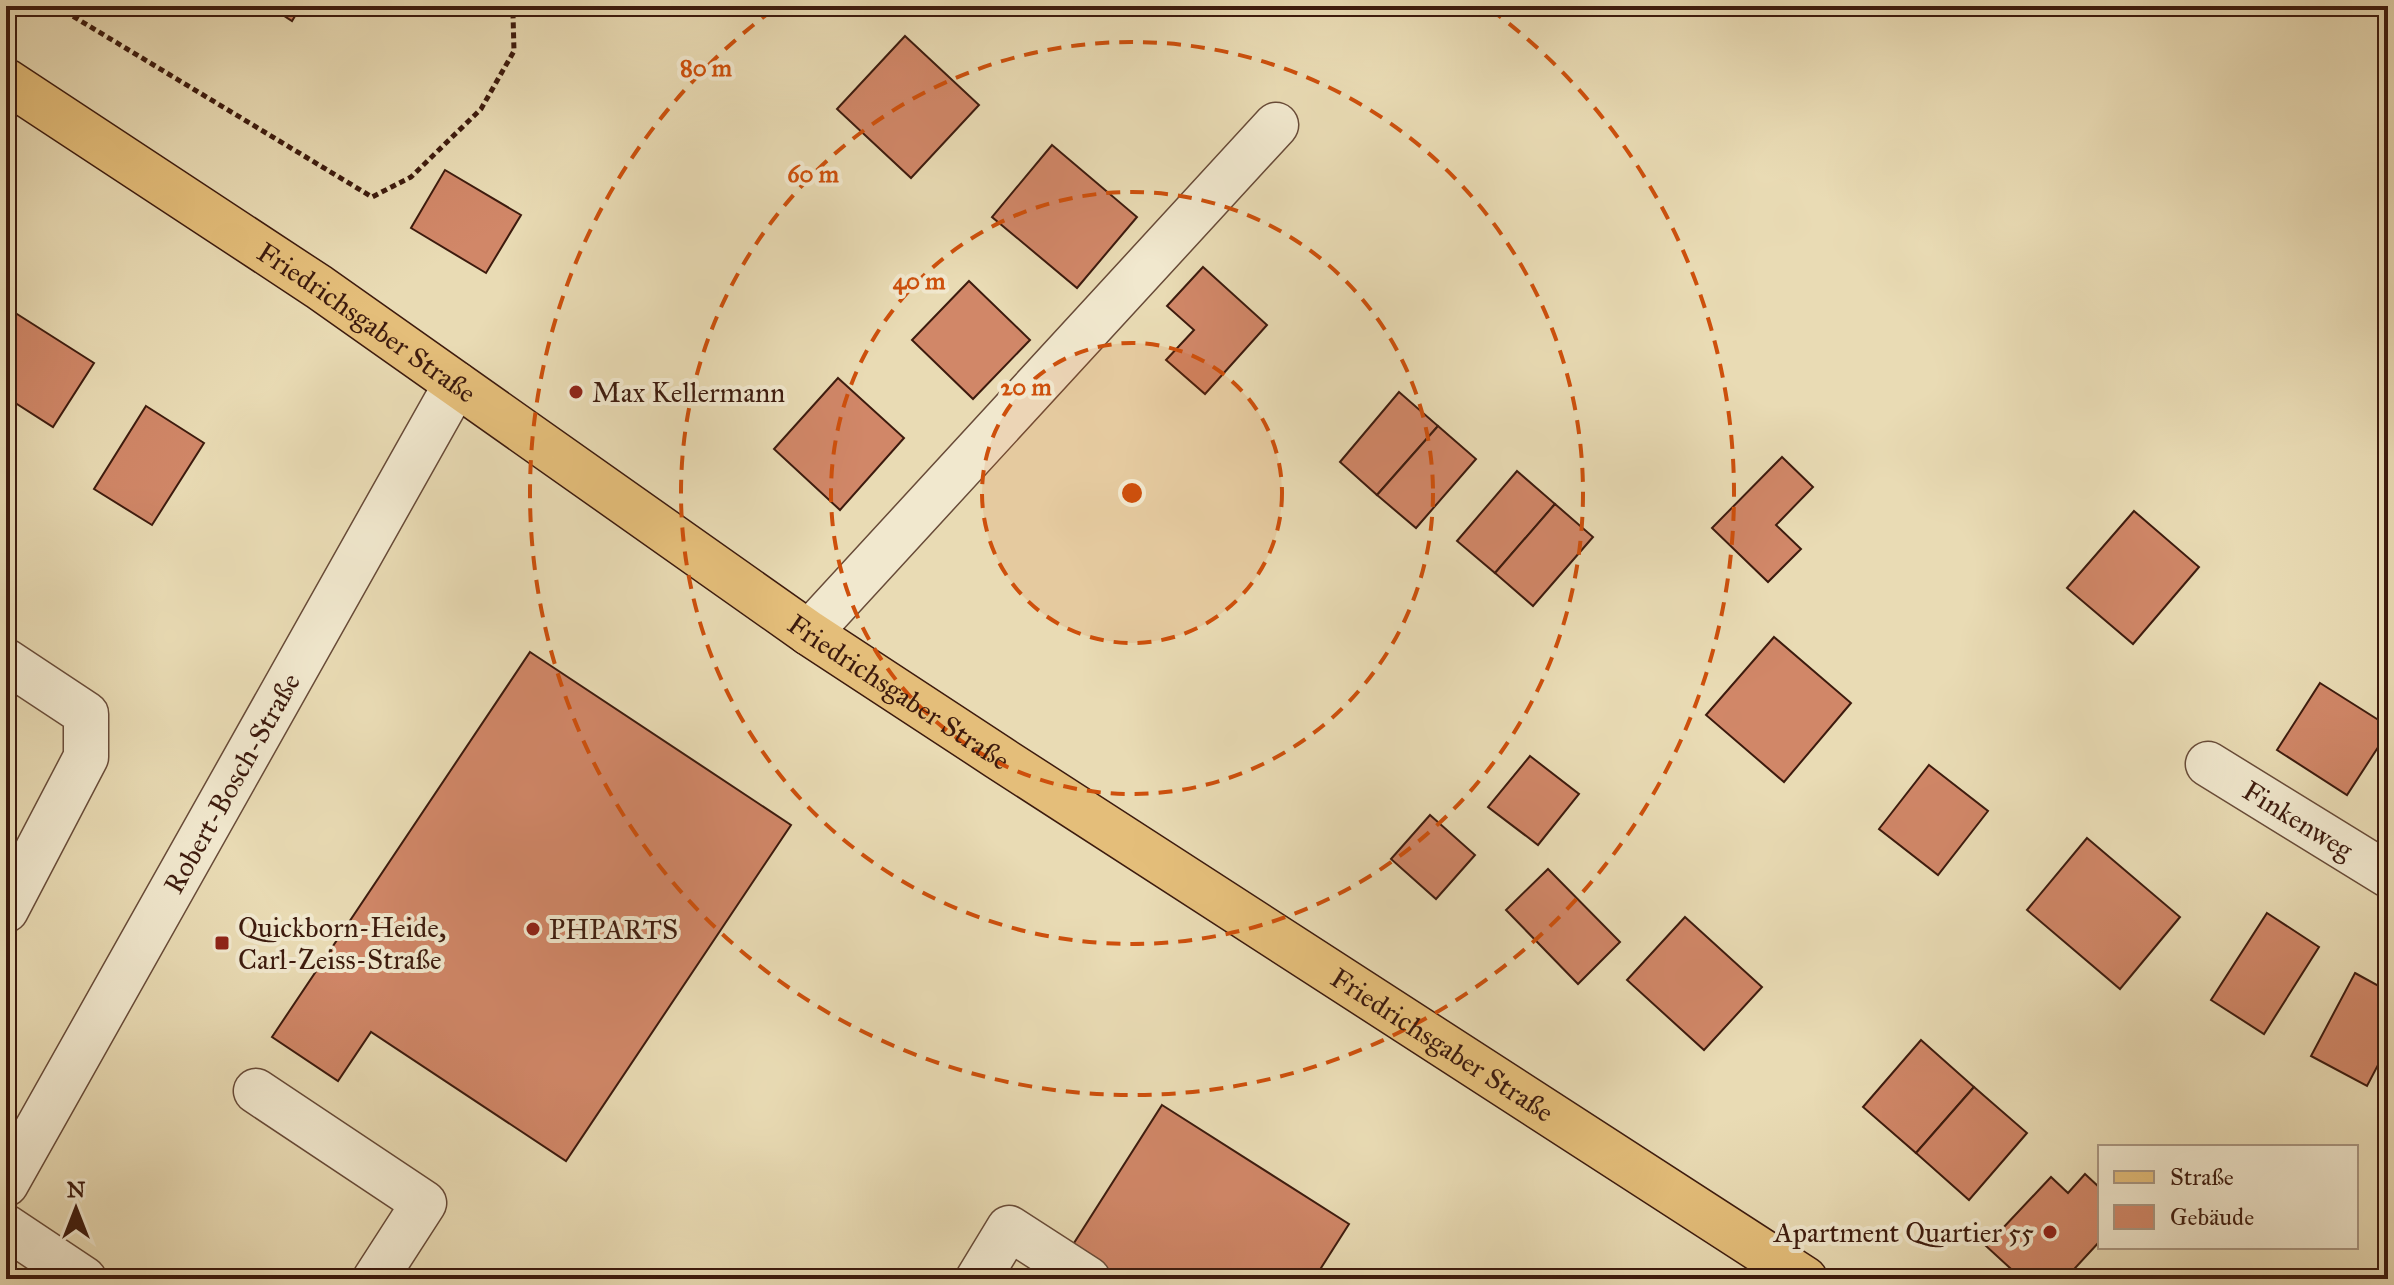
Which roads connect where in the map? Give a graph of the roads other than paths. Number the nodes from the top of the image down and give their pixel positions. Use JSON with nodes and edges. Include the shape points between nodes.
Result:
{"nodes":[{"id":1,"x":6,"y":81,"type":"edge"},
{"id":2,"x":1276,"y":125,"type":"dead end"},
{"id":3,"x":456,"y":384,"type":"junction"},
{"id":4,"x":809,"y":633,"type":"junction"},
{"id":5,"x":6,"y":661,"type":"edge"},
{"id":6,"x":2208,"y":764,"type":"dead end"},
{"id":7,"x":2388,"y":875,"type":"edge"},
{"id":8,"x":6,"y":910,"type":"edge"},
{"id":9,"x":256,"y":1091,"type":"dead end"},
{"id":10,"x":6,"y":1184,"type":"edge"},
{"id":11,"x":6,"y":1227,"type":"edge"},
{"id":12,"x":84,"y":1279,"type":"edge"},
{"id":13,"x":375,"y":1279,"type":"edge"},
{"id":14,"x":978,"y":1279,"type":"edge"},
{"id":15,"x":1088,"y":1279,"type":"edge"},
{"id":16,"x":1805,"y":1279,"type":"edge"}],
"edges":[{"from":1,"to":3,"type":"main road","name":"Friedrichsgaber Straße"},
{"from":2,"to":4,"type":"street"},
{"from":3,"to":4,"type":"main road","name":"Friedrichsgaber Straße"},
{"from":3,"to":10,"type":"street","name":"Robert-Bosch-Straße"},
{"from":4,"to":16,"type":"main road","name":"Friedrichsgaber Straße"},
{"from":5,"to":8,"type":"street","via":[[86,714],[86,757]]},
{"from":6,"to":7,"type":"street","name":"Finkenweg"},
{"from":9,"to":13,"type":"street","via":[[424,1203]]},
{"from":11,"to":12,"type":"street"},
{"from":14,"to":15,"type":"street","via":[[1009,1228]]}]}
